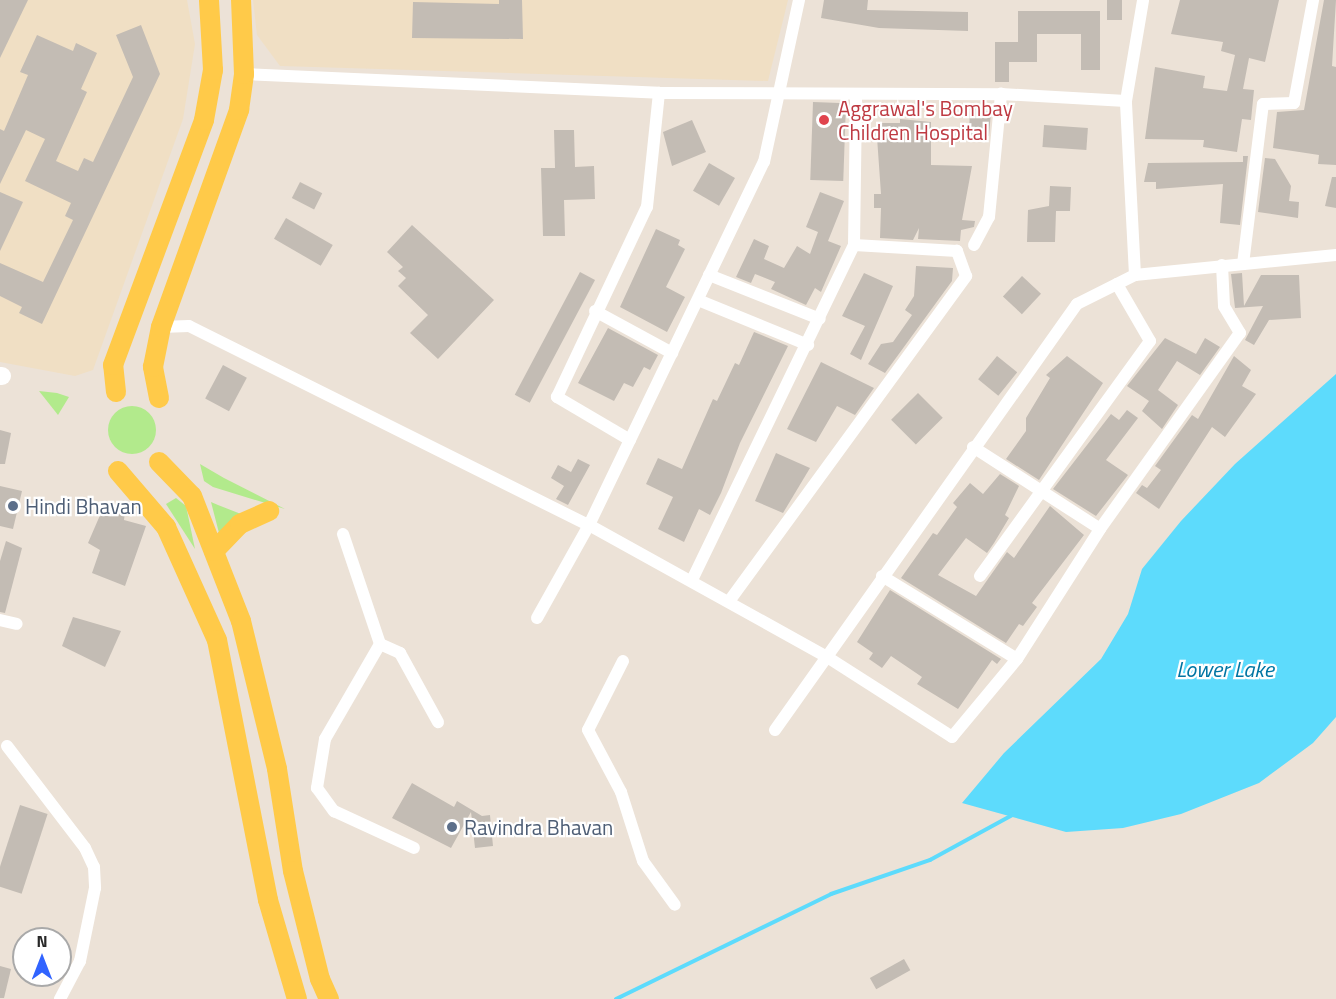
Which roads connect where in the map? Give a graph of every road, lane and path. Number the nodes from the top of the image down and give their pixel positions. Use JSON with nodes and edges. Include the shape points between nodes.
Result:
{"nodes":[{"id":1,"x":209,"y":0,"type":"edge"},
{"id":2,"x":241,"y":0,"type":"edge"},
{"id":3,"x":799,"y":0,"type":"edge"},
{"id":4,"x":1143,"y":0,"type":"edge"},
{"id":5,"x":1313,"y":0,"type":"edge"},
{"id":6,"x":244,"y":74,"type":"junction"},
{"id":7,"x":659,"y":93,"type":"junction"},
{"id":8,"x":1001,"y":94,"type":"junction"},
{"id":9,"x":780,"y":96,"type":"junction"},
{"id":10,"x":856,"y":96,"type":"junction"},
{"id":11,"x":1126,"y":100,"type":"junction"},
{"id":12,"x":974,"y":245,"type":"dead end"},
{"id":13,"x":854,"y":246,"type":"junction"},
{"id":14,"x":1336,"y":255,"type":"edge"},
{"id":15,"x":1243,"y":264,"type":"junction"},
{"id":16,"x":1222,"y":265,"type":"junction"},
{"id":17,"x":709,"y":275,"type":"junction"},
{"id":18,"x":1135,"y":275,"type":"junction"},
{"id":19,"x":1117,"y":284,"type":"junction"},
{"id":20,"x":698,"y":300,"type":"junction"},
{"id":21,"x":595,"y":311,"type":"junction"},
{"id":22,"x":820,"y":320,"type":"junction"},
{"id":23,"x":161,"y":327,"type":"junction"},
{"id":24,"x":808,"y":345,"type":"junction"},
{"id":25,"x":672,"y":353,"type":"junction"},
{"id":26,"x":116,"y":392,"type":"dead end"},
{"id":27,"x":159,"y":398,"type":"dead end"},
{"id":28,"x":630,"y":440,"type":"junction"},
{"id":29,"x":973,"y":447,"type":"junction"},
{"id":30,"x":159,"y":462,"type":"dead end"},
{"id":31,"x":118,"y":471,"type":"dead end"},
{"id":32,"x":1041,"y":491,"type":"junction"},
{"id":33,"x":269,"y":511,"type":"dead end"},
{"id":34,"x":589,"y":525,"type":"junction"},
{"id":35,"x":1100,"y":530,"type":"junction"},
{"id":36,"x":343,"y":534,"type":"dead end"},
{"id":37,"x":214,"y":551,"type":"junction"},
{"id":38,"x":882,"y":576,"type":"junction"},
{"id":39,"x":980,"y":576,"type":"dead end"},
{"id":40,"x":692,"y":580,"type":"junction"},
{"id":41,"x":730,"y":600,"type":"junction"},
{"id":42,"x":537,"y":618,"type":"dead end"},
{"id":43,"x":0,"y":620,"type":"edge"},
{"id":44,"x":17,"y":624,"type":"dead end"},
{"id":45,"x":380,"y":644,"type":"junction"},
{"id":46,"x":824,"y":655,"type":"junction"},
{"id":47,"x":1017,"y":659,"type":"junction"},
{"id":48,"x":623,"y":661,"type":"dead end"},
{"id":49,"x":438,"y":722,"type":"dead end"},
{"id":50,"x":775,"y":730,"type":"dead end"},
{"id":51,"x":7,"y":746,"type":"dead end"},
{"id":52,"x":414,"y":848,"type":"dead end"},
{"id":53,"x":675,"y":905,"type":"dead end"},
{"id":54,"x":60,"y":999,"type":"edge"},
{"id":55,"x":297,"y":999,"type":"edge"},
{"id":56,"x":329,"y":999,"type":"edge"}],
"edges":[{"from":1,"to":26,"type":"main road","via":[[213,70],[204,120],[113,365]]},
{"from":2,"to":6,"type":"main road"},
{"from":3,"to":9,"type":"street"},
{"from":4,"to":11,"type":"street"},
{"from":5,"to":15,"type":"street","via":[[1294,103],[1263,104]]},
{"from":6,"to":7,"type":"street"},
{"from":6,"to":23,"type":"main road","via":[[232,137]]},
{"from":7,"to":9,"type":"street"},
{"from":7,"to":21,"type":"street","via":[[646,207]]},
{"from":8,"to":10,"type":"street"},
{"from":8,"to":11,"type":"street"},
{"from":8,"to":12,"type":"street","via":[[989,217]]},
{"from":9,"to":10,"type":"street"},
{"from":9,"to":17,"type":"street","via":[[764,162]]},
{"from":10,"to":13,"type":"street"},
{"from":11,"to":18,"type":"street"},
{"from":13,"to":22,"type":"street"},
{"from":13,"to":41,"type":"street","via":[[957,251],[966,276]]},
{"from":14,"to":15,"type":"street"},
{"from":15,"to":16,"type":"street"},
{"from":16,"to":18,"type":"street"},
{"from":16,"to":35,"type":"street","via":[[1224,306],[1240,333]]},
{"from":17,"to":20,"type":"street"},
{"from":17,"to":22,"type":"street"},
{"from":18,"to":19,"type":"street"},
{"from":19,"to":29,"type":"street","via":[[1077,304]]},
{"from":19,"to":32,"type":"street","via":[[1150,341]]},
{"from":20,"to":24,"type":"street"},
{"from":20,"to":25,"type":"street"},
{"from":21,"to":25,"type":"street"},
{"from":21,"to":28,"type":"street","via":[[557,398]]},
{"from":22,"to":24,"type":"street"},
{"from":23,"to":27,"type":"main road","via":[[153,367]]},
{"from":23,"to":34,"type":"street","via":[[189,327]]},
{"from":24,"to":40,"type":"street"},
{"from":25,"to":28,"type":"street"},
{"from":28,"to":34,"type":"street"},
{"from":29,"to":32,"type":"street"},
{"from":29,"to":38,"type":"street"},
{"from":30,"to":37,"type":"main road","via":[[192,496]]},
{"from":31,"to":55,"type":"main road","via":[[166,528],[217,640],[268,900]]},
{"from":32,"to":35,"type":"street"},
{"from":32,"to":39,"type":"street"},
{"from":33,"to":37,"type":"main road","via":[[240,524]]},
{"from":34,"to":40,"type":"street"},
{"from":34,"to":42,"type":"street"},
{"from":35,"to":47,"type":"street"},
{"from":36,"to":45,"type":"street"},
{"from":37,"to":56,"type":"main road","via":[[262,696],[293,871],[320,979]]},
{"from":38,"to":46,"type":"street"},
{"from":38,"to":47,"type":"street"},
{"from":40,"to":41,"type":"street"},
{"from":41,"to":46,"type":"street"},
{"from":43,"to":44,"type":"street"},
{"from":45,"to":49,"type":"street","via":[[400,652]]},
{"from":45,"to":52,"type":"street","via":[[326,739],[317,788],[334,811]]},
{"from":46,"to":47,"type":"street","via":[[952,737]]},
{"from":46,"to":50,"type":"street"},
{"from":48,"to":53,"type":"street","via":[[588,730],[621,792],[642,861]]},
{"from":51,"to":54,"type":"street","via":[[85,848],[94,867],[95,888],[80,961]]}]}
